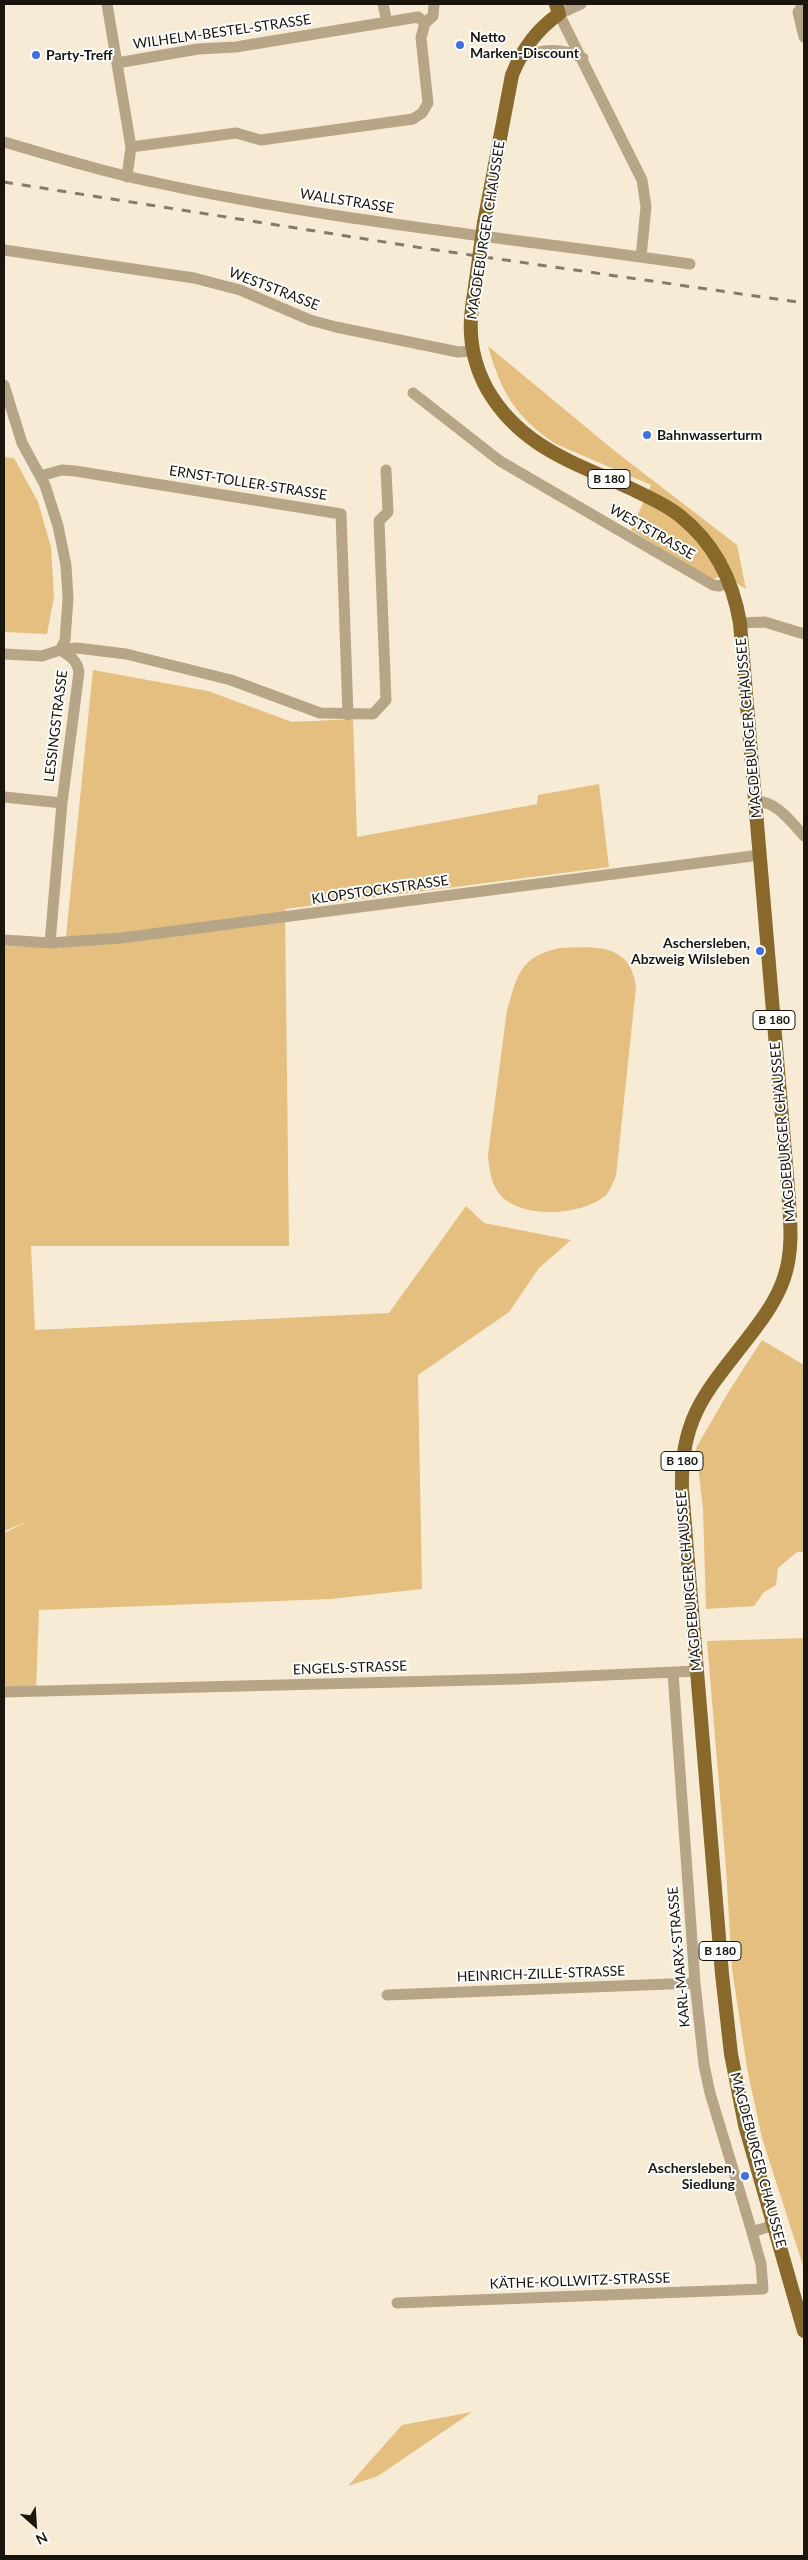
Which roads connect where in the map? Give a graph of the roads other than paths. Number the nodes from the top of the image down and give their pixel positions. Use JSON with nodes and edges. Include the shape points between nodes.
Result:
{"nodes":[{"id":1,"x":107,"y":4,"type":"edge"},
{"id":2,"x":384,"y":4,"type":"edge"},
{"id":3,"x":434,"y":4,"type":"edge"},
{"id":4,"x":581,"y":4,"type":"edge"},
{"id":5,"x":804,"y":4,"type":"edge"},
{"id":6,"x":557,"y":9,"type":"edge"},
{"id":7,"x":387,"y":22,"type":"junction"},
{"id":8,"x":424,"y":24,"type":"junction"},
{"id":9,"x":804,"y":37,"type":"edge"},
{"id":10,"x":518,"y":58,"type":"junction"},
{"id":11,"x":583,"y":58,"type":"junction"},
{"id":12,"x":117,"y":63,"type":"junction"},
{"id":13,"x":4,"y":142,"type":"edge"},
{"id":14,"x":131,"y":147,"type":"junction"},
{"id":15,"x":127,"y":176,"type":"junction"},
{"id":16,"x":4,"y":250,"type":"edge"},
{"id":17,"x":641,"y":257,"type":"junction"},
{"id":18,"x":690,"y":264,"type":"dead end"},
{"id":19,"x":472,"y":350,"type":"junction"},
{"id":20,"x":4,"y":385,"type":"edge"},
{"id":21,"x":413,"y":393,"type":"dead end"},
{"id":22,"x":386,"y":470,"type":"dead end"},
{"id":23,"x":40,"y":476,"type":"junction"},
{"id":24,"x":730,"y":582,"type":"junction"},
{"id":25,"x":740,"y":623,"type":"junction"},
{"id":26,"x":804,"y":634,"type":"edge"},
{"id":27,"x":60,"y":650,"type":"junction"},
{"id":28,"x":4,"y":654,"type":"edge"},
{"id":29,"x":348,"y":715,"type":"junction"},
{"id":30,"x":4,"y":797,"type":"edge"},
{"id":31,"x":62,"y":802,"type":"junction"},
{"id":32,"x":756,"y":802,"type":"junction"},
{"id":33,"x":804,"y":836,"type":"edge"},
{"id":34,"x":760,"y":855,"type":"junction"},
{"id":35,"x":4,"y":940,"type":"edge"},
{"id":36,"x":50,"y":943,"type":"junction"},
{"id":37,"x":697,"y":1671,"type":"junction"},
{"id":38,"x":673,"y":1673,"type":"junction"},
{"id":39,"x":4,"y":1692,"type":"edge"},
{"id":40,"x":695,"y":1983,"type":"junction"},
{"id":41,"x":387,"y":1995,"type":"dead end"},
{"id":42,"x":774,"y":2225,"type":"junction"},
{"id":43,"x":752,"y":2232,"type":"junction"},
{"id":44,"x":763,"y":2290,"type":"joint"},
{"id":45,"x":397,"y":2303,"type":"dead end"},
{"id":46,"x":804,"y":2330,"type":"edge"}],
"edges":[{"from":1,"to":12,"type":"street"},
{"from":2,"to":7,"type":"street"},
{"from":3,"to":8,"type":"street","via":[[433,16]]},
{"from":4,"to":6,"type":"street"},
{"from":5,"to":9,"type":"street","via":[[798,12]]},
{"from":6,"to":10,"type":"main road","name":"MAGDEBURGER CHAUSSEE","number":"B 180"},
{"from":6,"to":11,"type":"street"},
{"from":7,"to":8,"type":"street","name":"WILHELM-BESTEL-STRASSE","via":[[418,17]]},
{"from":7,"to":12,"type":"street","name":"WILHELM-BESTEL-STRASSE"},
{"from":8,"to":14,"type":"street","via":[[420,38],[428,104],[413,119],[261,140],[236,133]]},
{"from":10,"to":11,"type":"street","via":[[537,51],[553,50]]},
{"from":10,"to":19,"type":"main road","name":"MAGDEBURGER CHAUSSEE","number":"B 180","bridge":true,"via":[[484,224],[472,308]]},
{"from":11,"to":17,"type":"street","via":[[642,180],[646,207]]},
{"from":12,"to":14,"type":"street"},
{"from":13,"to":15,"type":"street","name":"WALLSTRASSE"},
{"from":14,"to":15,"type":"street"},
{"from":15,"to":17,"type":"street","name":"WALLSTRASSE","via":[[356,218]]},
{"from":16,"to":19,"type":"street","name":"WESTSTRASSE","via":[[194,278],[240,290],[310,320],[336,327],[458,352]]},
{"from":17,"to":18,"type":"street","name":"WALLSTRASSE"},
{"from":19,"to":24,"type":"main road","name":"MAGDEBURGER CHAUSSEE","number":"B 180","via":[[492,396],[518,429],[553,453],[679,515],[706,541]]},
{"from":20,"to":23,"type":"street","name":"LESSINGSTRASSE","via":[[22,443]]},
{"from":21,"to":24,"type":"street","name":"WESTSTRASSE","via":[[500,461],[713,585]]},
{"from":22,"to":29,"type":"street","via":[[388,512],[379,522],[386,700],[373,714]]},
{"from":23,"to":27,"type":"street","name":"LESSINGSTRASSE","via":[[54,511],[66,566],[67,618],[65,641]]},
{"from":23,"to":29,"type":"street","name":"ERNST-TOLLER-STRASSE","via":[[62,470],[75,471],[341,514]]},
{"from":24,"to":25,"type":"main road","name":"MAGDEBURGER CHAUSSEE","number":"B 180"},
{"from":25,"to":26,"type":"street","via":[[765,622]]},
{"from":25,"to":32,"type":"main road","name":"MAGDEBURGER CHAUSSEE","number":"B 180"},
{"from":27,"to":28,"type":"street","via":[[42,656]]},
{"from":27,"to":29,"type":"street","via":[[96,650],[152,659],[231,680],[320,713]]},
{"from":27,"to":31,"type":"street","name":"LESSINGSTRASSE","via":[[73,658],[79,672]]},
{"from":30,"to":31,"type":"street"},
{"from":31,"to":36,"type":"street","name":"LESSINGSTRASSE"},
{"from":32,"to":33,"type":"street","via":[[767,802],[778,809]]},
{"from":32,"to":34,"type":"main road","name":"MAGDEBURGER CHAUSSEE","number":"B 180"},
{"from":34,"to":36,"type":"street","name":"KLOPSTOCKSTRASSE","via":[[270,920]]},
{"from":34,"to":37,"type":"main road","name":"MAGDEBURGER CHAUSSEE","number":"B 180","via":[[790,1252],[779,1291],[762,1319],[707,1391],[692,1420],[683,1449],[682,1489]]},
{"from":35,"to":36,"type":"street","name":"KLOPSTOCKSTRASSE"},
{"from":37,"to":38,"type":"street","name":"ENGELS-STRASSE"},
{"from":37,"to":42,"type":"main road","name":"MAGDEBURGER CHAUSSEE","number":"B 180","via":[[728,2039],[745,2125]]},
{"from":38,"to":39,"type":"street","name":"ENGELS-STRASSE"},
{"from":38,"to":40,"type":"street","name":"KARL-MARX-STRASSE"},
{"from":40,"to":41,"type":"street","name":"HEINRICH-ZILLE-STRASSE"},
{"from":40,"to":43,"type":"street","name":"KARL-MARX-STRASSE","via":[[710,2093]]},
{"from":42,"to":43,"type":"street"},
{"from":42,"to":46,"type":"main road","name":"MAGDEBURGER CHAUSSEE","number":"B 180"},
{"from":43,"to":44,"type":"street","name":"KARL-MARX-STRASSE","via":[[762,2264]]},
{"from":44,"to":45,"type":"street","name":"KÄTHE-KOLLWITZ-STRASSE"}]}
